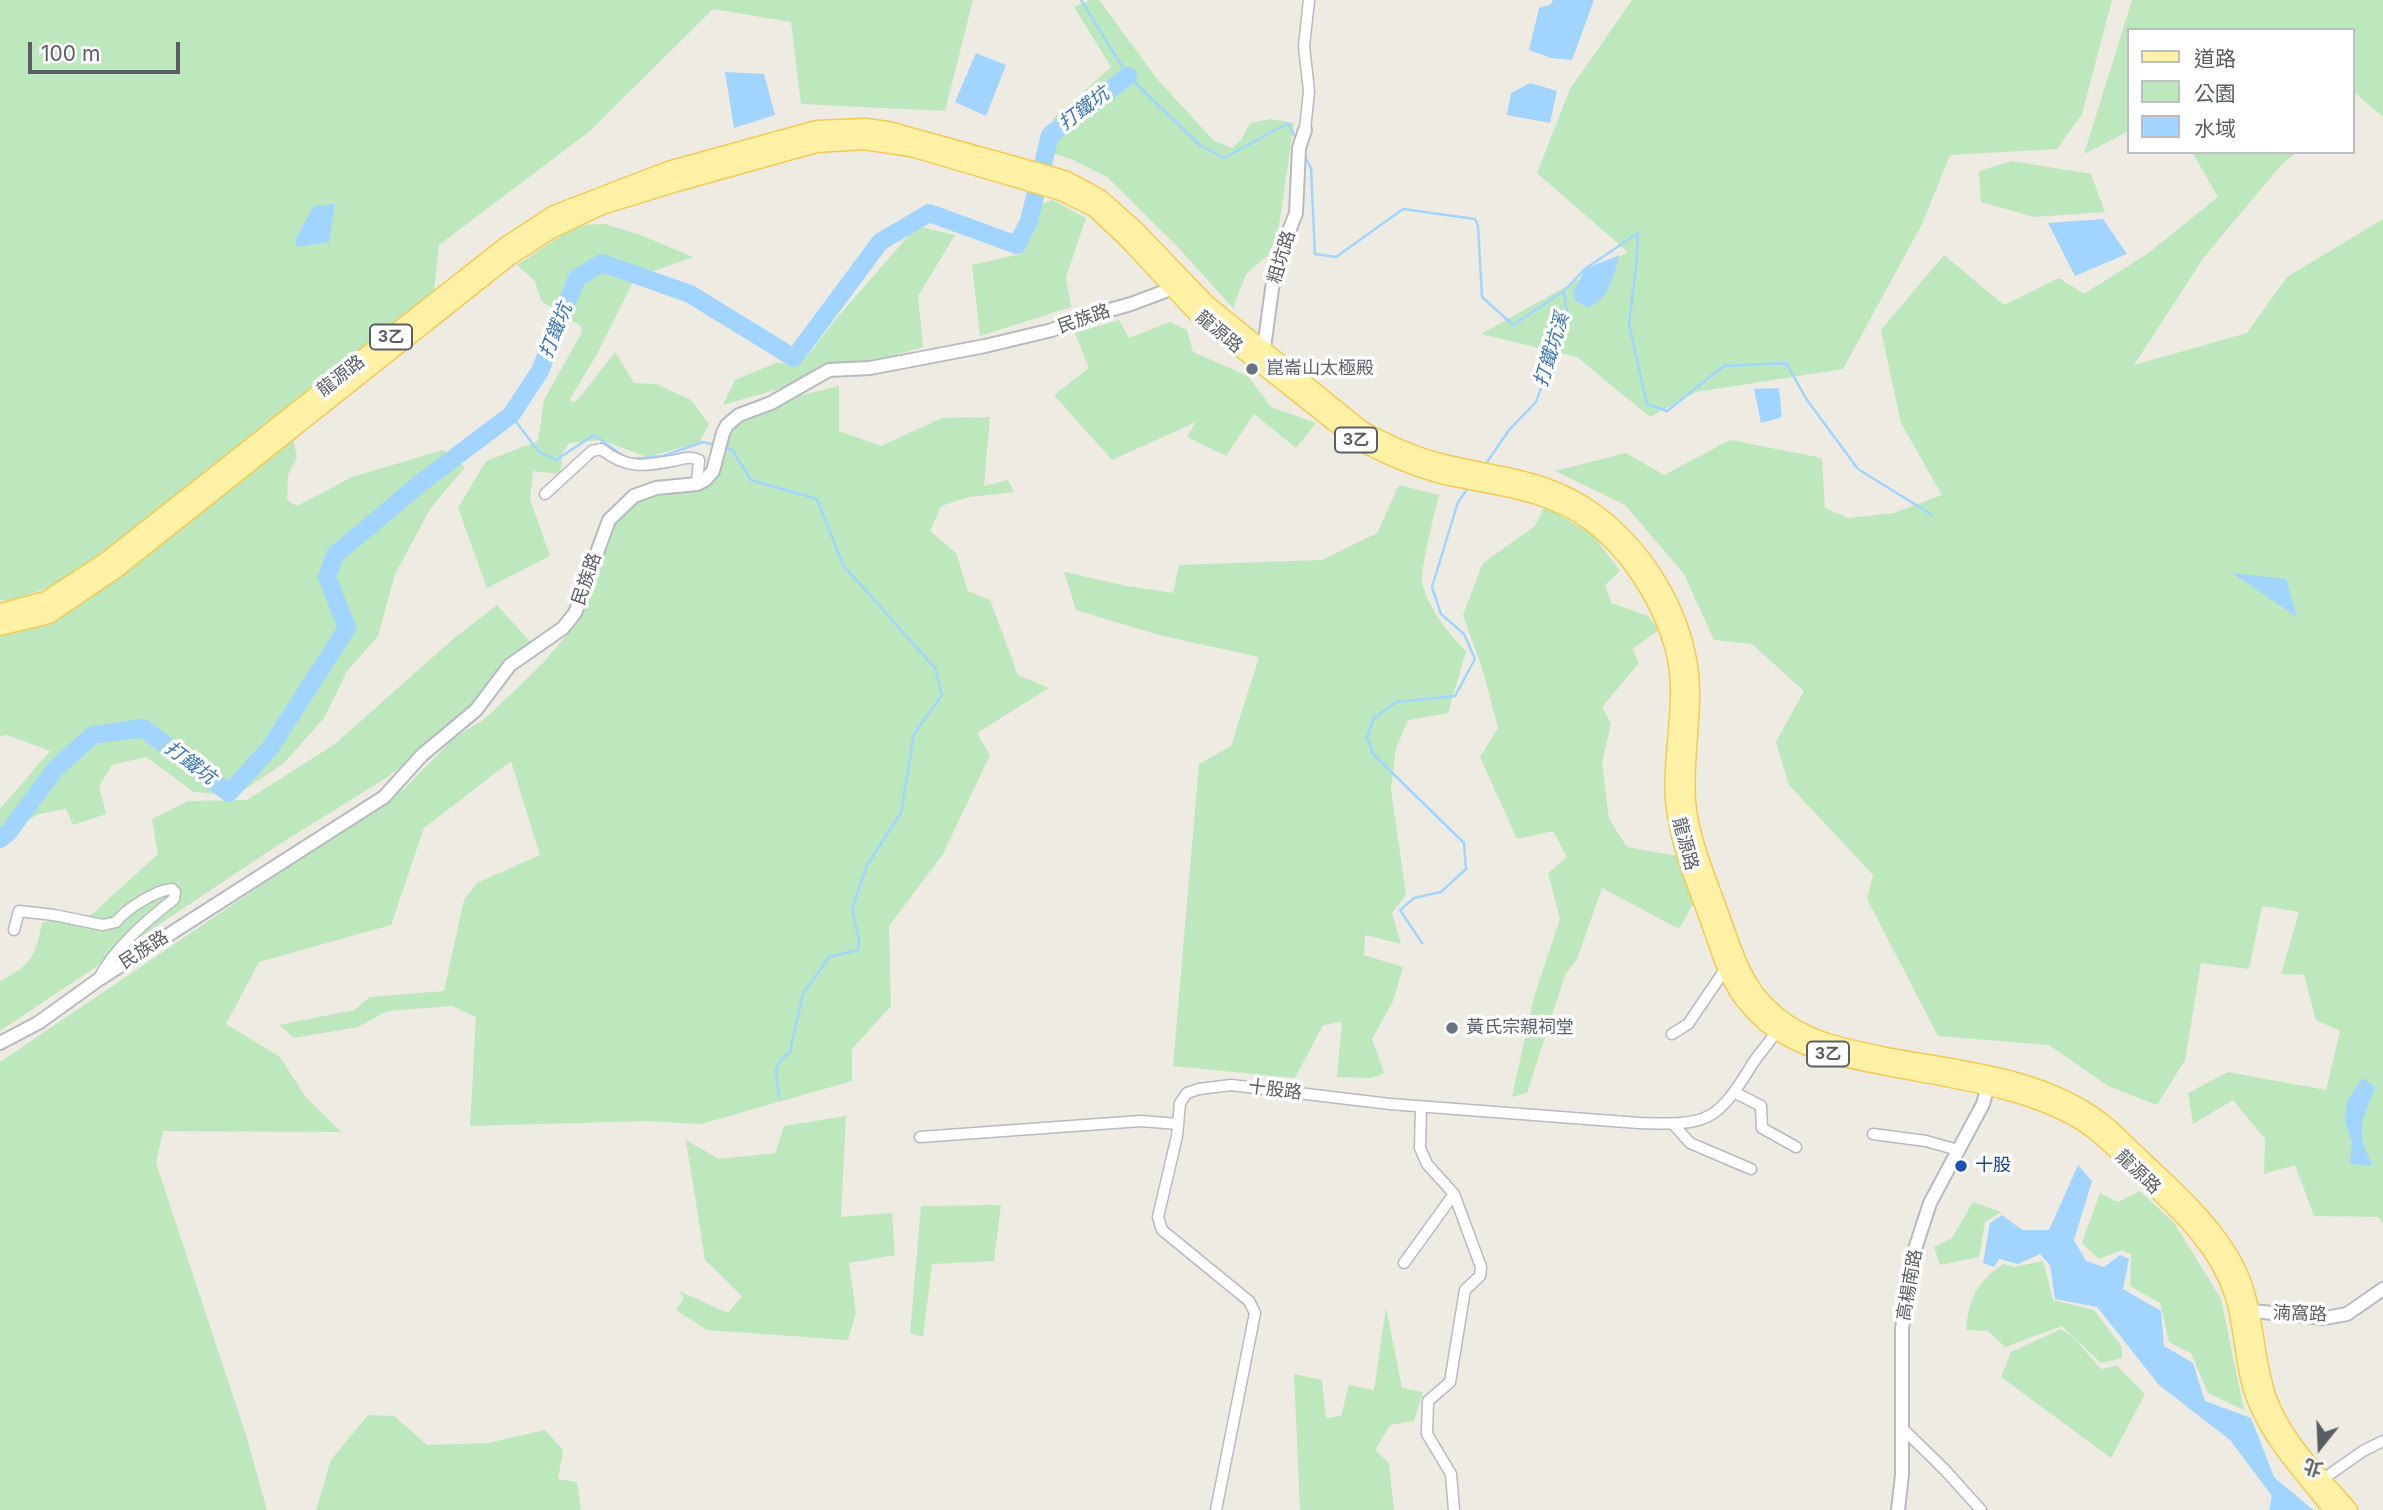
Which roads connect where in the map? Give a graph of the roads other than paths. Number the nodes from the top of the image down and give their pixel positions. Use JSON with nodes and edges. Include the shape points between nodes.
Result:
{"nodes":[{"id":1,"x":1309,"y":0,"type":"edge"},
{"id":2,"x":1305,"y":130,"type":"joint"},
{"id":3,"x":817,"y":136,"type":"junction"},
{"id":4,"x":1179,"y":286,"type":"junction"},
{"id":5,"x":1263,"y":358,"type":"junction"},
{"id":6,"x":1477,"y":476,"type":"junction"},
{"id":7,"x":697,"y":484,"type":"junction"},
{"id":8,"x":545,"y":494,"type":"dead end"},
{"id":9,"x":0,"y":612,"type":"edge"},
{"id":10,"x":0,"y":627,"type":"edge"},
{"id":11,"x":15,"y":930,"type":"dead end"},
{"id":12,"x":1726,"y":968,"type":"junction"},
{"id":13,"x":98,"y":981,"type":"junction"},
{"id":14,"x":1778,"y":1026,"type":"junction"},
{"id":15,"x":1672,"y":1034,"type":"dead end"},
{"id":16,"x":0,"y":1043,"type":"edge"},
{"id":17,"x":1989,"y":1082,"type":"junction"},
{"id":18,"x":1734,"y":1092,"type":"junction"},
{"id":19,"x":1421,"y":1107,"type":"junction"},
{"id":20,"x":1178,"y":1124,"type":"junction"},
{"id":21,"x":1673,"y":1124,"type":"junction"},
{"id":22,"x":1873,"y":1134,"type":"dead end"},
{"id":23,"x":920,"y":1137,"type":"dead end"},
{"id":24,"x":1796,"y":1147,"type":"dead end"},
{"id":25,"x":1958,"y":1150,"type":"junction"},
{"id":26,"x":1751,"y":1170,"type":"dead end"},
{"id":27,"x":1454,"y":1194,"type":"junction"},
{"id":28,"x":1404,"y":1263,"type":"dead end"},
{"id":29,"x":2383,"y":1289,"type":"edge"},
{"id":30,"x":2245,"y":1313,"type":"junction"},
{"id":31,"x":1901,"y":1427,"type":"junction"},
{"id":32,"x":2383,"y":1441,"type":"edge"},
{"id":33,"x":2323,"y":1479,"type":"junction"},
{"id":34,"x":1216,"y":1510,"type":"edge"},
{"id":35,"x":1454,"y":1510,"type":"edge"},
{"id":36,"x":1898,"y":1510,"type":"edge"},
{"id":37,"x":1981,"y":1510,"type":"edge"},
{"id":38,"x":2332,"y":1510,"type":"edge"},
{"id":39,"x":2349,"y":1510,"type":"edge"}],
"edges":[{"from":1,"to":2,"type":"street","via":[[1304,46]]},
{"from":2,"to":5,"type":"street","name":"粗坑路","via":[[1299,148],[1296,213],[1275,267]]},
{"from":3,"to":4,"type":"main road","name":"龍源路","number":"3乙","via":[[887,143],[1037,178],[1094,208]]},
{"from":3,"to":9,"type":"main road","name":"龍源路","number":"3乙","via":[[668,170],[554,214],[505,246],[106,561],[46,600]]},
{"from":3,"to":10,"type":"main road","name":"龍源路","number":"3乙","via":[[602,206],[551,230],[508,258],[114,571],[49,615]]},
{"from":4,"to":5,"type":"main road","name":"龍源路","number":"3乙","via":[[1196,314]]},
{"from":4,"to":7,"type":"street","name":"民族路","via":[[1052,330],[999,343],[870,368],[828,370],[727,425],[713,471]]},
{"from":5,"to":6,"type":"main road","number":"3乙","via":[[1385,443]]},
{"from":6,"to":12,"type":"main road","name":"龍源路","number":"3乙","via":[[1545,497],[1595,526],[1617,547],[1659,611],[1679,671],[1673,778],[1677,821]]},
{"from":6,"to":14,"type":"main road","number":"3乙","via":[[1549,486],[1575,499],[1625,539],[1670,605],[1687,648],[1690,670],[1686,777],[1694,840],[1738,961]]},
{"from":7,"to":8,"type":"street","via":[[699,460],[692,456],[649,466],[615,460],[601,449],[592,451]]},
{"from":7,"to":13,"type":"street","name":"民族路","via":[[656,488],[634,496],[609,520],[575,613],[563,628],[510,665],[476,710],[422,755],[384,797]]},
{"from":11,"to":13,"type":"street","via":[[19,911],[103,925],[116,922],[125,911],[172,889],[174,899],[107,962]]},
{"from":12,"to":14,"type":"main road","name":"龍源路","number":"3乙","via":[[1746,1004]]},
{"from":12,"to":15,"type":"street","via":[[1688,1024]]},
{"from":13,"to":16,"type":"street","name":"民族路"},
{"from":14,"to":17,"type":"main road","number":"3乙"},
{"from":14,"to":18,"type":"street","name":"十股路"},
{"from":17,"to":25,"type":"street","name":"高楊南路","via":[[1983,1104]]},
{"from":17,"to":30,"type":"main road","number":"3乙","via":[[2055,1095],[2095,1117],[2117,1136],[2209,1227],[2236,1268]]},
{"from":18,"to":21,"type":"street","name":"十股路","via":[[1710,1116]]},
{"from":18,"to":24,"type":"street","via":[[1760,1106],[1762,1128]]},
{"from":19,"to":20,"type":"street","name":"十股路","via":[[1231,1085],[1187,1093],[1180,1103]]},
{"from":19,"to":21,"type":"street","name":"十股路"},
{"from":19,"to":27,"type":"street","via":[[1419,1147],[1427,1164]]},
{"from":20,"to":23,"type":"street","via":[[1141,1121]]},
{"from":20,"to":34,"type":"street","name":"十股路","via":[[1158,1217],[1162,1230],[1249,1301],[1255,1313]]},
{"from":21,"to":26,"type":"street","via":[[1690,1143]]},
{"from":22,"to":25,"type":"street"},
{"from":25,"to":31,"type":"street","name":"高楊南路","via":[[1930,1203],[1915,1249],[1902,1328]]},
{"from":27,"to":28,"type":"street"},
{"from":27,"to":35,"type":"street","via":[[1481,1267],[1480,1276],[1465,1290],[1450,1382],[1428,1401],[1427,1434],[1451,1474]]},
{"from":29,"to":30,"type":"street","name":"湳窩路","via":[[2347,1314],[2325,1318]]},
{"from":30,"to":33,"type":"main road","number":"3乙","via":[[2273,1411]]},
{"from":30,"to":38,"type":"main road","number":"3乙","via":[[2249,1379],[2263,1418]]},
{"from":31,"to":36,"type":"street","name":"高楊南路"},
{"from":31,"to":37,"type":"street"},
{"from":32,"to":33,"type":"street"},
{"from":33,"to":39,"type":"main road","number":"3乙"}]}
